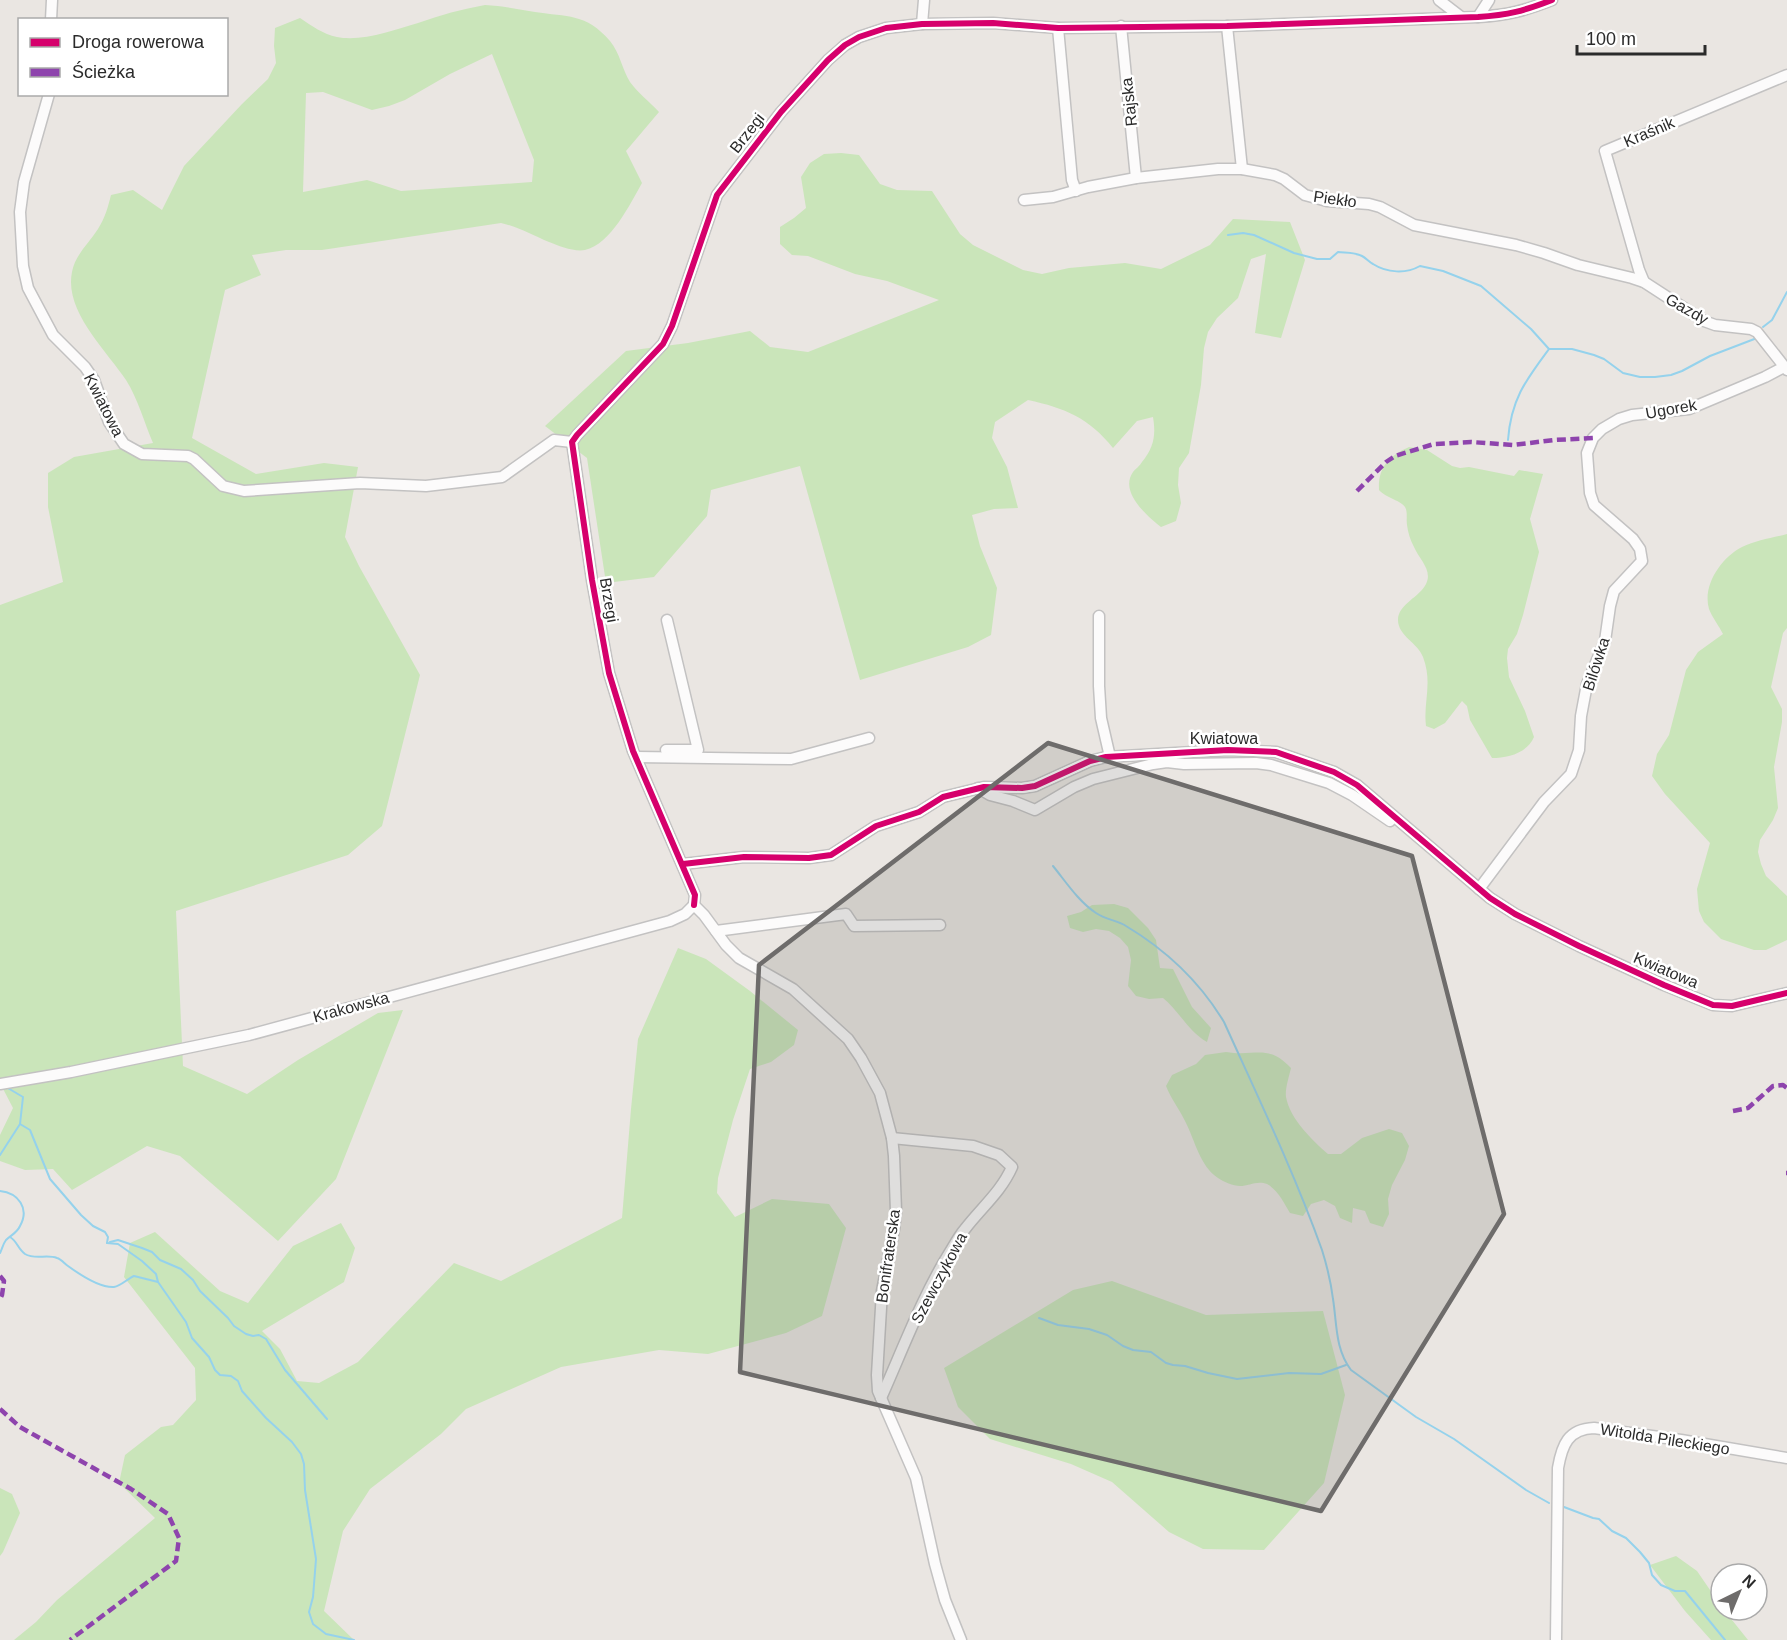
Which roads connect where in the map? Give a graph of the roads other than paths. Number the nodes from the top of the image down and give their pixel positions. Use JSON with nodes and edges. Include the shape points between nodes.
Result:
{"nodes":[{"id":1,"x":52,"y":0,"type":"edge"},
{"id":2,"x":924,"y":0,"type":"edge"},
{"id":3,"x":1439,"y":0,"type":"edge"},
{"id":4,"x":1489,"y":0,"type":"edge"},
{"id":5,"x":1552,"y":0,"type":"edge"},
{"id":6,"x":1478,"y":16,"type":"junction"},
{"id":7,"x":1461,"y":17,"type":"junction"},
{"id":8,"x":51,"y":18,"type":"edge"},
{"id":9,"x":922,"y":24,"type":"junction"},
{"id":10,"x":1121,"y":26,"type":"junction"},
{"id":11,"x":1227,"y":26,"type":"junction"},
{"id":12,"x":1058,"y":28,"type":"junction"},
{"id":13,"x":1787,"y":75,"type":"edge"},
{"id":14,"x":48,"y":96,"type":"edge"},
{"id":15,"x":1242,"y":169,"type":"junction"},
{"id":16,"x":1136,"y":178,"type":"junction"},
{"id":17,"x":1076,"y":191,"type":"junction"},
{"id":18,"x":1024,"y":200,"type":"dead end"},
{"id":19,"x":1644,"y":282,"type":"junction"},
{"id":20,"x":1786,"y":368,"type":"edge"},
{"id":21,"x":1593,"y":438,"type":"joint"},
{"id":22,"x":572,"y":442,"type":"junction"},
{"id":23,"x":1099,"y":616,"type":"dead end"},
{"id":24,"x":667,"y":620,"type":"dead end"},
{"id":25,"x":869,"y":738,"type":"dead end"},
{"id":26,"x":634,"y":754,"type":"junction"},
{"id":27,"x":1110,"y":757,"type":"junction"},
{"id":28,"x":978,"y":788,"type":"junction"},
{"id":29,"x":1431,"y":848,"type":"junction"},
{"id":30,"x":683,"y":864,"type":"junction"},
{"id":31,"x":1479,"y":889,"type":"junction"},
{"id":32,"x":694,"y":905,"type":"junction"},
{"id":33,"x":940,"y":925,"type":"dead end"},
{"id":34,"x":716,"y":932,"type":"junction"},
{"id":35,"x":1787,"y":993,"type":"edge"},
{"id":36,"x":0,"y":1084,"type":"edge"},
{"id":37,"x":892,"y":1138,"type":"junction"},
{"id":38,"x":881,"y":1398,"type":"junction"},
{"id":39,"x":1787,"y":1458,"type":"edge"},
{"id":40,"x":961,"y":1640,"type":"edge"},
{"id":41,"x":1556,"y":1640,"type":"edge"}],
"edges":[{"from":1,"to":8,"type":"street"},
{"from":2,"to":9,"type":"street"},
{"from":3,"to":7,"type":"street"},
{"from":4,"to":6,"type":"street"},
{"from":5,"to":6,"type":"street","name":"Brzegi","via":[[1524,11]]},
{"from":6,"to":7,"type":"street","name":"Brzegi"},
{"from":7,"to":11,"type":"street","name":"Brzegi"},
{"from":9,"to":12,"type":"street","name":"Brzegi"},
{"from":9,"to":22,"type":"street","name":"Brzegi","via":[[886,28],[845,45],[781,112],[717,195],[663,344]]},
{"from":10,"to":11,"type":"street","name":"Brzegi"},
{"from":10,"to":12,"type":"street","name":"Brzegi"},
{"from":10,"to":16,"type":"street","name":"Rajska"},
{"from":11,"to":15,"type":"street"},
{"from":12,"to":17,"type":"street"},
{"from":13,"to":19,"type":"street","name":"Kraśnik","via":[[1605,151]]},
{"from":14,"to":22,"type":"street","name":"Kwiatowa","via":[[24,182],[20,212],[23,266],[28,288],[53,335],[94,380],[109,422],[124,444],[142,454],[188,456],[223,486],[244,491],[360,483],[426,486],[502,477],[554,440]]},
{"from":15,"to":16,"type":"street","name":"Piekło"},
{"from":15,"to":19,"type":"street","name":"Piekło","via":[[1275,175],[1305,195],[1326,201],[1369,204],[1414,225],[1516,245]]},
{"from":16,"to":17,"type":"street","name":"Piekło"},
{"from":17,"to":18,"type":"street","name":"Piekło"},
{"from":19,"to":20,"type":"street","name":"Gazdy","via":[[1704,321],[1757,332]]},
{"from":20,"to":21,"type":"street","name":"Ugorek","via":[[1689,409],[1619,419]]},
{"from":21,"to":31,"type":"street","name":"Bilówka","via":[[1587,453],[1594,505],[1633,539],[1642,561],[1614,591],[1605,641],[1587,684],[1579,750],[1571,774],[1544,802]]},
{"from":22,"to":26,"type":"street","name":"Brzegi","via":[[609,673]]},
{"from":23,"to":27,"type":"street","via":[[1101,718]]},
{"from":24,"to":26,"type":"street","via":[[698,750]]},
{"from":25,"to":26,"type":"street","via":[[792,759]]},
{"from":26,"to":30,"type":"street","name":"Brzegi"},
{"from":27,"to":28,"type":"street","name":"Kwiatowa","via":[[1090,761],[1035,786]]},
{"from":27,"to":29,"type":"street","name":"Kwiatowa","via":[[1228,750],[1276,752],[1334,772],[1357,785]]},
{"from":28,"to":29,"type":"street","via":[[1035,810],[1093,779],[1153,764],[1256,763],[1332,785]]},
{"from":28,"to":30,"type":"street","name":"Kwiatowa","via":[[943,797],[919,812],[876,826],[831,855],[744,857]]},
{"from":29,"to":31,"type":"street","name":"Kwiatowa"},
{"from":30,"to":32,"type":"street","name":"Brzegi","via":[[695,895]]},
{"from":31,"to":35,"type":"street","name":"Kwiatowa","via":[[1515,914],[1579,946],[1713,1005],[1732,1006]]},
{"from":32,"to":34,"type":"street","name":"Bonifraterska"},
{"from":32,"to":36,"type":"street","name":"Krakowska","via":[[670,921],[249,1035]]},
{"from":33,"to":34,"type":"street","via":[[854,926],[846,914]]},
{"from":34,"to":37,"type":"street","name":"Bonifraterska","via":[[739,958],[793,989],[848,1040],[880,1093]]},
{"from":37,"to":38,"type":"street","name":"Bonifraterska","via":[[896,1212],[882,1291],[877,1375]]},
{"from":37,"to":38,"type":"street","name":"Szewczykowa","via":[[973,1146],[999,1155],[1012,1167],[994,1197],[964,1229],[948,1254]]},
{"from":38,"to":40,"type":"street","name":"Bonifraterska","via":[[915,1478],[940,1582]]},
{"from":39,"to":41,"type":"street","name":"Witolda Pileckiego","via":[[1601,1429],[1584,1429],[1572,1436],[1564,1446],[1558,1468]]}]}
